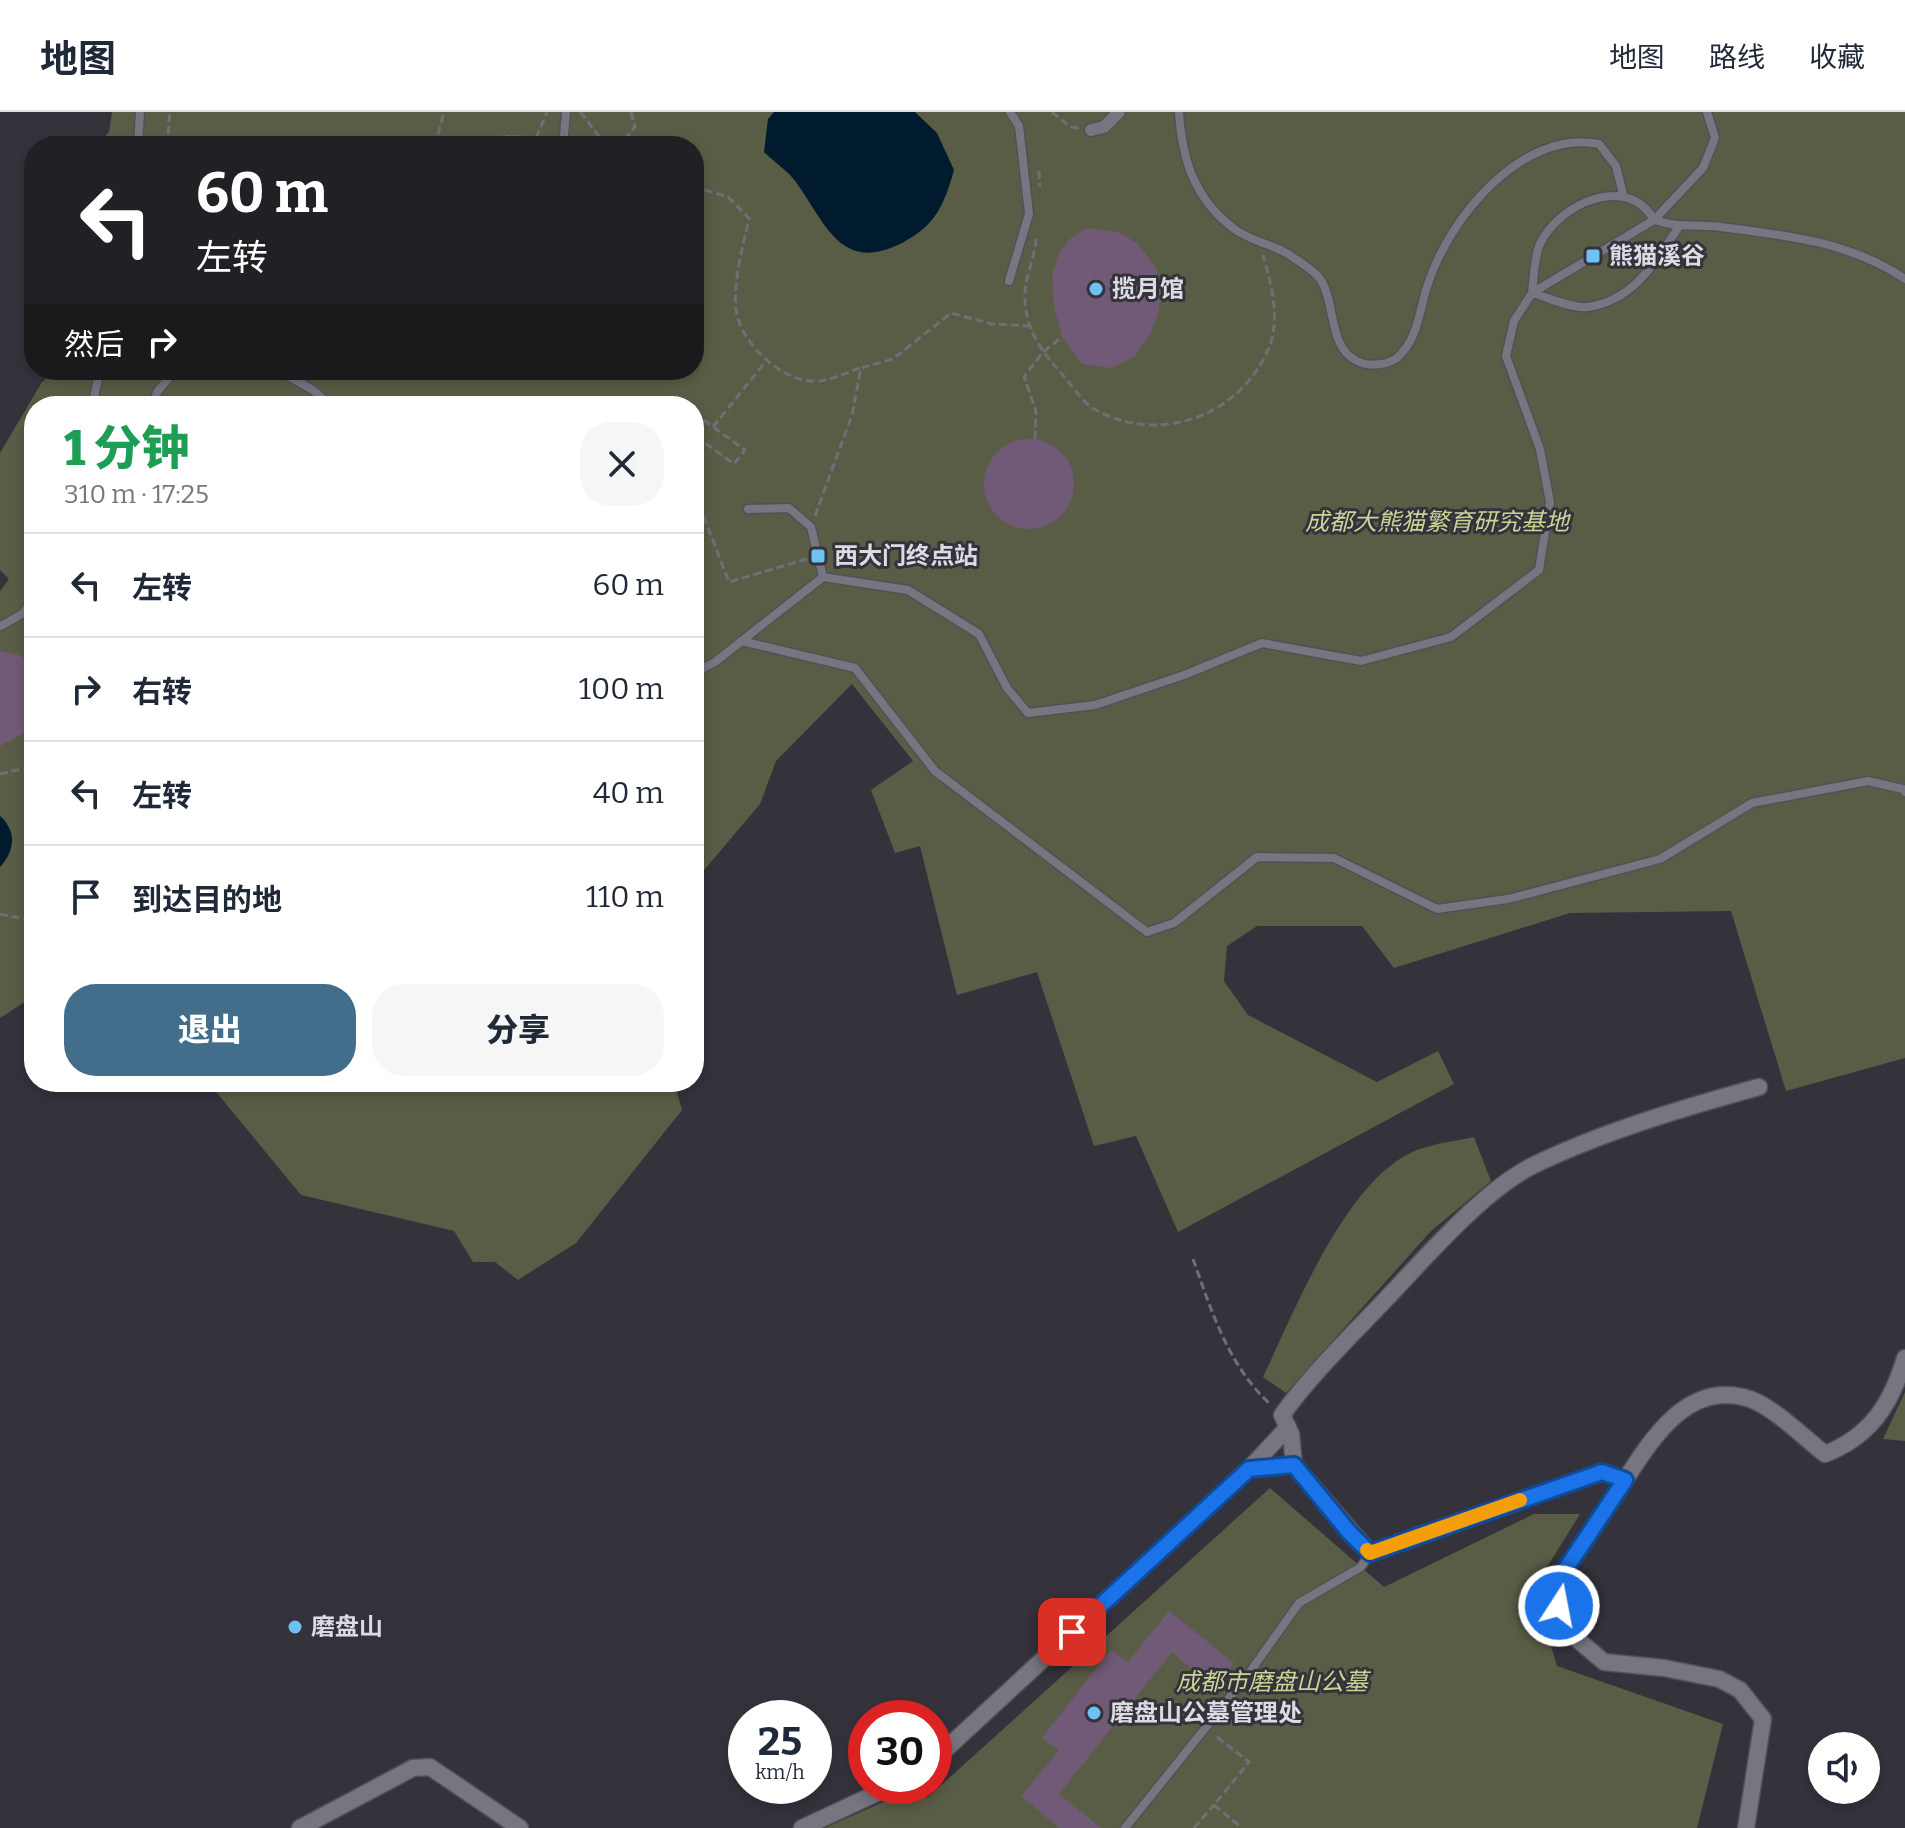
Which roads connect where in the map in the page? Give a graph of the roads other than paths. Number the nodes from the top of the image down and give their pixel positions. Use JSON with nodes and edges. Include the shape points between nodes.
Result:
{"nodes":[{"id":1,"x":140,"y":112,"type":"edge"},
{"id":2,"x":566,"y":112,"type":"edge"},
{"id":3,"x":1010,"y":112,"type":"edge"},
{"id":4,"x":1119,"y":112,"type":"edge"},
{"id":5,"x":1179,"y":112,"type":"edge"},
{"id":6,"x":1707,"y":112,"type":"edge"},
{"id":7,"x":1091,"y":130,"type":"road end"},
{"id":8,"x":139,"y":136,"type":"edge"},
{"id":9,"x":563,"y":136,"type":"edge"},
{"id":10,"x":1623,"y":194,"type":"junction"},
{"id":11,"x":1654,"y":220,"type":"junction"},
{"id":12,"x":1678,"y":228,"type":"junction"},
{"id":13,"x":1905,"y":279,"type":"edge"},
{"id":14,"x":1009,"y":281,"type":"dead end"},
{"id":15,"x":1532,"y":293,"type":"junction"},
{"id":16,"x":167,"y":380,"type":"edge"},
{"id":17,"x":295,"y":380,"type":"edge"},
{"id":18,"x":156,"y":396,"type":"edge"},
{"id":19,"x":320,"y":396,"type":"edge"},
{"id":20,"x":748,"y":509,"type":"dead end"},
{"id":21,"x":823,"y":577,"type":"junction"},
{"id":22,"x":24,"y":612,"type":"edge"},
{"id":23,"x":1,"y":626,"type":"edge"},
{"id":24,"x":741,"y":641,"type":"junction"},
{"id":25,"x":704,"y":666,"type":"edge"},
{"id":26,"x":1905,"y":792,"type":"edge"},
{"id":27,"x":1759,"y":1087,"type":"dead end"},
{"id":28,"x":1905,"y":1358,"type":"edge"},
{"id":29,"x":1285,"y":1421,"type":"junction"},
{"id":30,"x":1294,"y":1465,"type":"junction"},
{"id":31,"x":1249,"y":1469,"type":"junction"},
{"id":32,"x":1625,"y":1480,"type":"junction"},
{"id":33,"x":1370,"y":1553,"type":"junction"},
{"id":34,"x":952,"y":1743,"type":"edge"},
{"id":35,"x":853,"y":1804,"type":"edge"},
{"id":36,"x":300,"y":1828,"type":"edge"},
{"id":37,"x":520,"y":1828,"type":"edge"},
{"id":38,"x":802,"y":1828,"type":"edge"},
{"id":39,"x":1125,"y":1828,"type":"edge"},
{"id":40,"x":1746,"y":1828,"type":"edge"}],
"edges":[{"from":1,"to":8,"type":"lane"},
{"from":2,"to":9,"type":"lane"},
{"from":3,"to":14,"type":"lane","via":[[1019,126],[1029,214]]},
{"from":4,"to":7,"type":"street","via":[[1104,127]]},
{"from":5,"to":10,"type":"lane","via":[[1191,182],[1233,228],[1268,241],[1321,280],[1342,350],[1372,366],[1399,357],[1417,329],[1442,252],[1508,167],[1553,145],[1578,140],[1599,144],[1616,166]]},
{"from":6,"to":11,"type":"lane","via":[[1715,138],[1703,168]]},
{"from":10,"to":11,"type":"lane","via":[[1646,205]]},
{"from":10,"to":15,"type":"lane","via":[[1599,196],[1555,222],[1540,245]]},
{"from":11,"to":12,"type":"lane"},
{"from":11,"to":15,"type":"lane"},
{"from":12,"to":13,"type":"lane","via":[[1717,226],[1820,242],[1854,252]]},
{"from":12,"to":15,"type":"lane","via":[[1645,279],[1625,292],[1585,308]]},
{"from":15,"to":21,"type":"lane","via":[[1514,321],[1506,356],[1540,449],[1550,502],[1539,570],[1451,637],[1361,661],[1262,643],[1095,705],[1028,713],[1007,688],[979,634],[908,590]]},
{"from":16,"to":18,"type":"lane"},
{"from":17,"to":19,"type":"lane"},
{"from":20,"to":21,"type":"lane","via":[[789,508],[811,527]]},
{"from":21,"to":24,"type":"lane"},
{"from":22,"to":23,"type":"lane"},
{"from":24,"to":25,"type":"lane"},
{"from":24,"to":26,"type":"lane","via":[[855,668],[935,771],[1147,932],[1174,923],[1257,857],[1334,858],[1437,909],[1508,899],[1660,859],[1752,803],[1868,781]]},
{"from":27,"to":29,"type":"street","via":[[1689,1106],[1534,1165],[1444,1238],[1306,1382]]},
{"from":28,"to":32,"type":"street","via":[[1895,1392],[1873,1425],[1850,1444],[1825,1454],[1752,1400],[1726,1395],[1679,1411],[1654,1436]]},
{"from":29,"to":30,"type":"street"},
{"from":29,"to":31,"type":"street"},
{"from":30,"to":31,"type":"street"},
{"from":30,"to":33,"type":"street"},
{"from":31,"to":34,"type":"street"},
{"from":32,"to":33,"type":"street","via":[[1602,1472]]},
{"from":32,"to":40,"type":"street","via":[[1563,1573],[1559,1606],[1572,1635],[1604,1662],[1719,1679],[1740,1690],[1763,1719]]},
{"from":33,"to":39,"type":"lane","via":[[1361,1567],[1299,1603]]},
{"from":35,"to":38,"type":"street"},
{"from":36,"to":37,"type":"street","via":[[413,1768],[430,1767]]}]}
